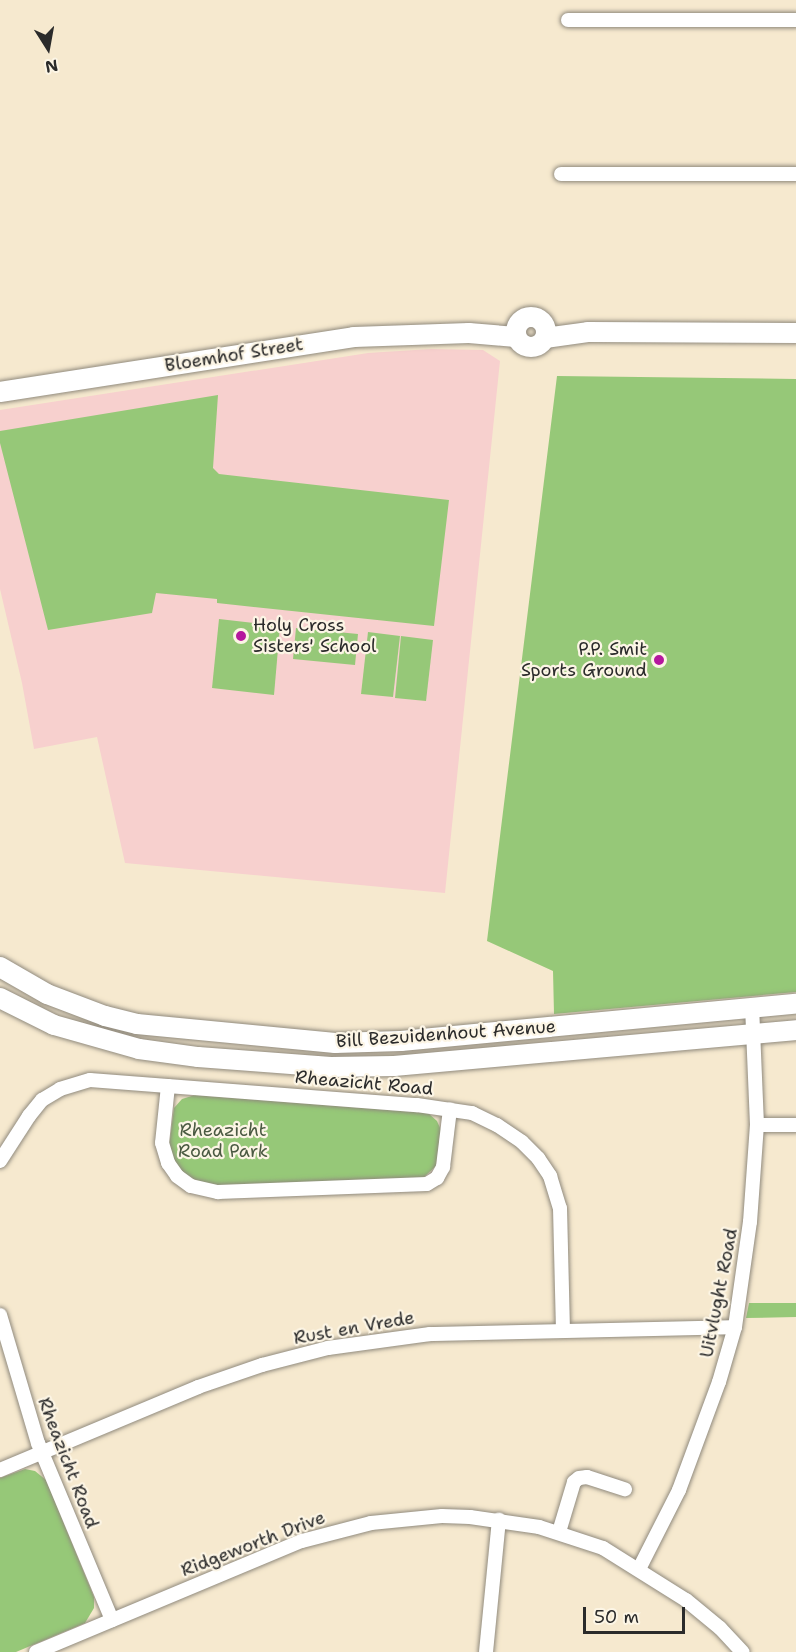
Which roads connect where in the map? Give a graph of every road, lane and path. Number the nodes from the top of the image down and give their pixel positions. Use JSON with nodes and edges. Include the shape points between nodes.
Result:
{"nodes":[{"id":1,"x":568,"y":20,"type":"dead end"},
{"id":2,"x":796,"y":20,"type":"edge"},
{"id":3,"x":561,"y":174,"type":"dead end"},
{"id":4,"x":796,"y":174,"type":"edge"},
{"id":5,"x":796,"y":333,"type":"edge"},
{"id":6,"x":0,"y":392,"type":"edge"},
{"id":7,"x":0,"y":967,"type":"edge"},
{"id":8,"x":0,"y":998,"type":"edge"},
{"id":9,"x":796,"y":1004,"type":"edge"},
{"id":10,"x":752,"y":1008,"type":"junction"},
{"id":11,"x":796,"y":1030,"type":"edge"},
{"id":12,"x":753,"y":1033,"type":"junction"},
{"id":13,"x":168,"y":1086,"type":"junction"},
{"id":14,"x":450,"y":1109,"type":"junction"},
{"id":15,"x":757,"y":1125,"type":"junction"},
{"id":16,"x":796,"y":1125,"type":"edge"},
{"id":17,"x":0,"y":1161,"type":"edge"},
{"id":18,"x":0,"y":1315,"type":"edge"},
{"id":19,"x":735,"y":1327,"type":"junction"},
{"id":20,"x":563,"y":1330,"type":"junction"},
{"id":21,"x":42,"y":1453,"type":"junction"},
{"id":22,"x":0,"y":1470,"type":"edge"},
{"id":23,"x":625,"y":1489,"type":"dead end"},
{"id":24,"x":499,"y":1520,"type":"junction"},
{"id":25,"x":559,"y":1532,"type":"junction"},
{"id":26,"x":639,"y":1569,"type":"junction"},
{"id":27,"x":112,"y":1620,"type":"junction"},
{"id":28,"x":36,"y":1652,"type":"edge"},
{"id":29,"x":486,"y":1652,"type":"edge"},
{"id":30,"x":742,"y":1652,"type":"edge"}],
"edges":[{"from":1,"to":2,"type":"street"},
{"from":3,"to":4,"type":"street"},
{"from":5,"to":6,"type":"main road","name":"Bloemhof Street","via":[[545,332],[538,319],[531,317],[517,330],[344,338]]},
{"from":7,"to":10,"type":"main road","name":"Bill Bezuidenhout Avenue","via":[[47,994],[137,1024],[335,1043],[421,1040]]},
{"from":8,"to":12,"type":"main road","name":"Bill Bezuidenhout Avenue","via":[[54,1025],[139,1049],[331,1067],[394,1066]]},
{"from":9,"to":10,"type":"main road","name":"Bill Bezuidenhout Avenue"},
{"from":10,"to":12,"type":"street","name":"Uitvlught Road"},
{"from":11,"to":12,"type":"main road","name":"Bill Bezuidenhout Avenue"},
{"from":12,"to":15,"type":"street","name":"Uitvlught Road"},
{"from":13,"to":14,"type":"street","name":"Rheazicht Road"},
{"from":13,"to":14,"type":"street","name":"Rheazicht Road","via":[[162,1143],[168,1163],[191,1186],[218,1192],[427,1184],[437,1178],[443,1167]]},
{"from":13,"to":17,"type":"street","name":"Rheazicht Road","via":[[90,1080],[60,1089],[35,1108]]},
{"from":14,"to":20,"type":"street","name":"Rheazicht Road","via":[[472,1113],[497,1125],[538,1158],[550,1176],[560,1208]]},
{"from":15,"to":16,"type":"street"},
{"from":15,"to":19,"type":"street","name":"Uitvlught Road","via":[[750,1222]]},
{"from":18,"to":21,"type":"street","name":"Rheazicht Road"},
{"from":19,"to":20,"type":"street","name":"Rust en Vrede"},
{"from":19,"to":26,"type":"street","name":"Uitvlught Road","via":[[679,1490]]},
{"from":20,"to":21,"type":"street","name":"Rust en Vrede","via":[[396,1337],[295,1356],[198,1388]]},
{"from":21,"to":22,"type":"street","name":"Rust en Vrede"},
{"from":21,"to":27,"type":"street","name":"Rheazicht Road"},
{"from":23,"to":25,"type":"street","via":[[579,1478],[574,1482]]},
{"from":24,"to":25,"type":"street","name":"Ridgeworth Drive"},
{"from":24,"to":27,"type":"street","name":"Ridgeworth Drive","via":[[418,1517],[348,1527],[277,1551]]},
{"from":24,"to":29,"type":"street"},
{"from":25,"to":26,"type":"street","name":"Ridgeworth Drive","via":[[603,1548]]},
{"from":26,"to":30,"type":"street","name":"Ridgeworth Drive","via":[[704,1613]]},
{"from":27,"to":28,"type":"street","name":"Ridgeworth Drive"}]}
